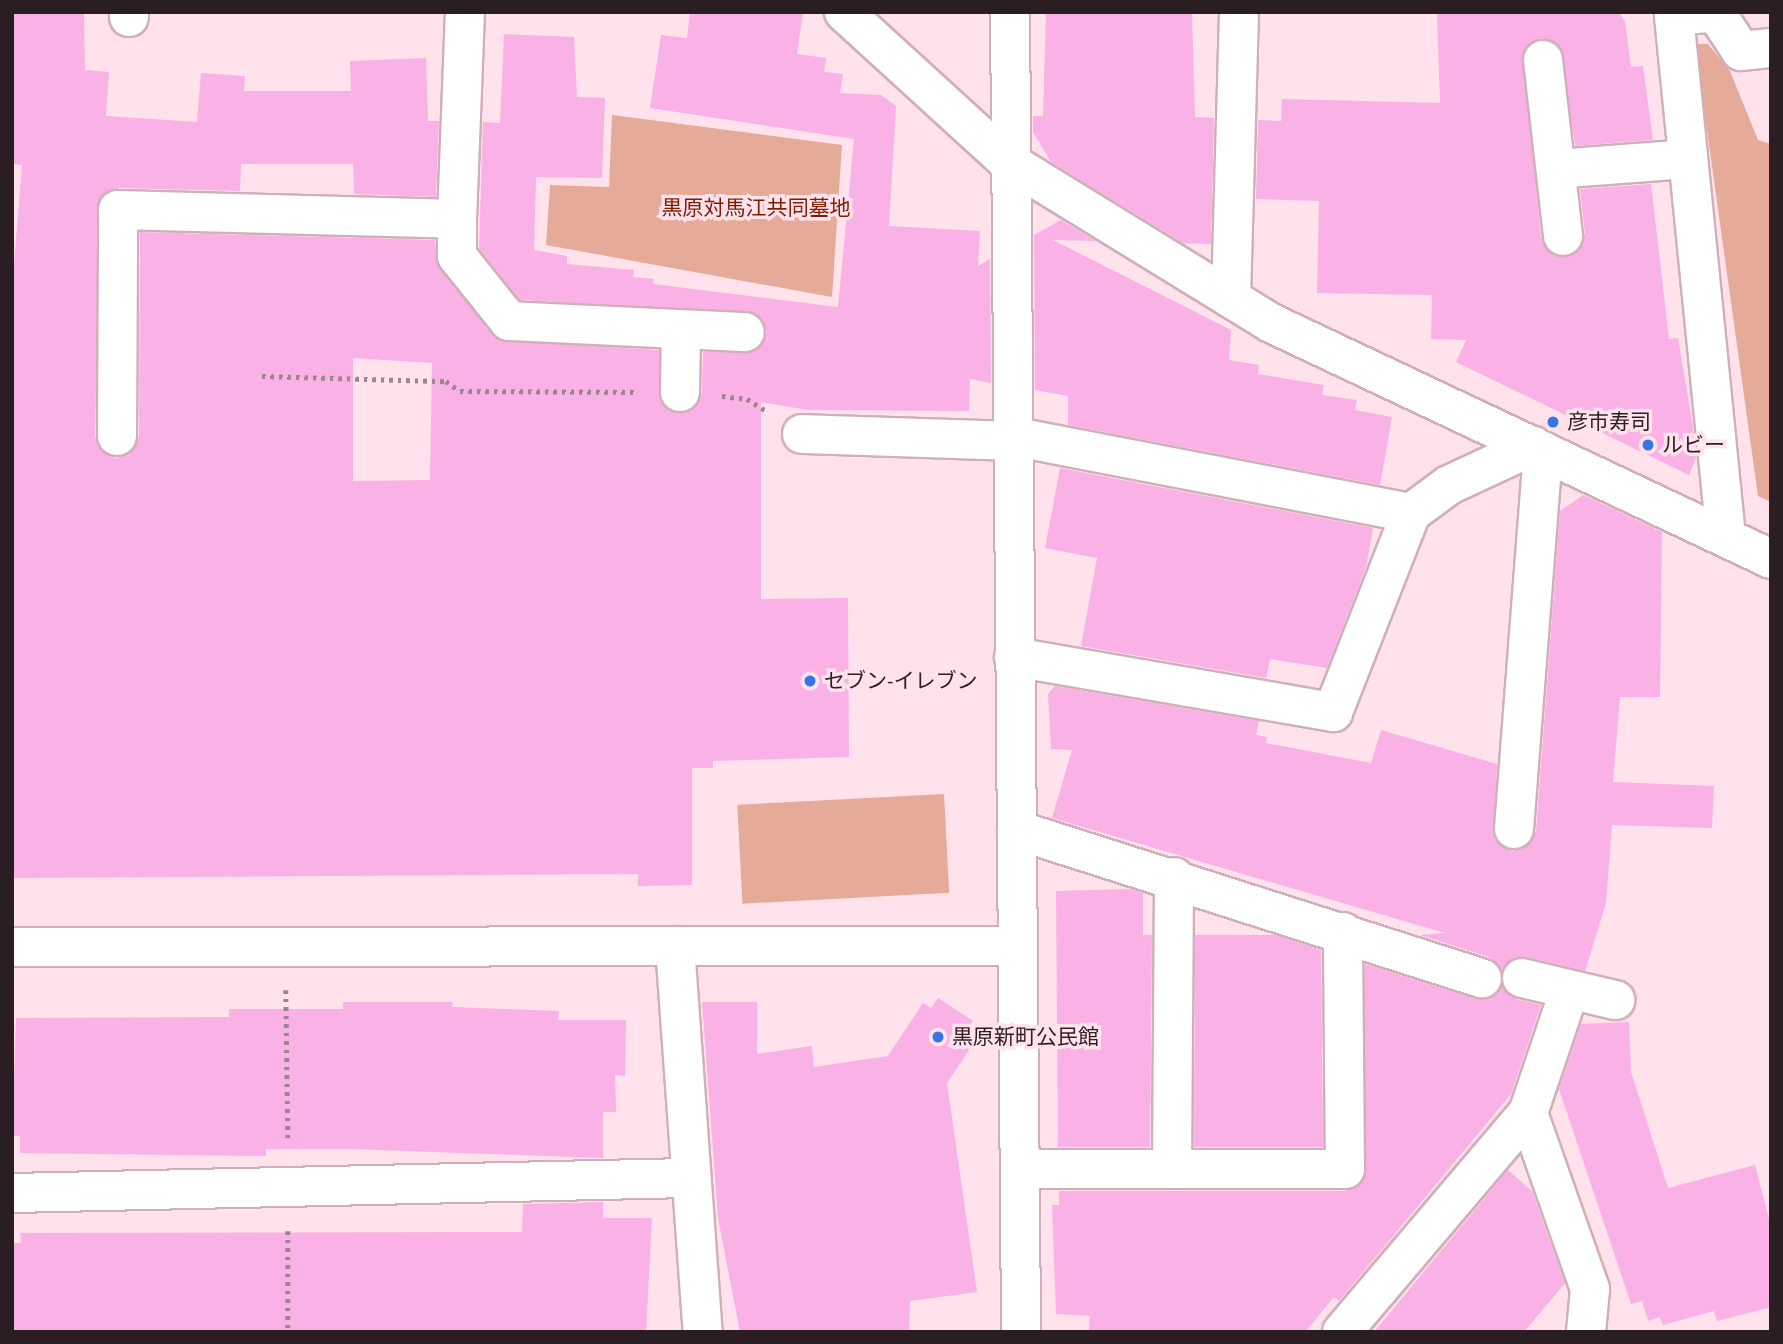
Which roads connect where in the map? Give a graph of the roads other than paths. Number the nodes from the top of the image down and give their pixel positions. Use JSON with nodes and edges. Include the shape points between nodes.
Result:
{"nodes":[{"id":1,"x":465,"y":12,"type":"edge"},
{"id":2,"x":844,"y":12,"type":"edge"},
{"id":3,"x":1010,"y":12,"type":"edge"},
{"id":4,"x":1239,"y":12,"type":"edge"},
{"id":5,"x":1718,"y":14,"type":"edge"},
{"id":6,"x":1771,"y":48,"type":"edge"},
{"id":7,"x":1543,"y":60,"type":"dead end"},
{"id":8,"x":1688,"y":159,"type":"junction"},
{"id":9,"x":1006,"y":160,"type":"junction"},
{"id":10,"x":1556,"y":169,"type":"junction"},
{"id":11,"x":457,"y":219,"type":"junction"},
{"id":12,"x":1563,"y":236,"type":"dead end"},
{"id":13,"x":1231,"y":298,"type":"junction"},
{"id":14,"x":681,"y":330,"type":"junction"},
{"id":15,"x":745,"y":332,"type":"dead end"},
{"id":16,"x":680,"y":392,"type":"road end"},
{"id":17,"x":802,"y":434,"type":"road end"},
{"id":18,"x":117,"y":436,"type":"dead end"},
{"id":19,"x":1011,"y":438,"type":"junction"},
{"id":20,"x":1538,"y":449,"type":"junction"},
{"id":21,"x":1411,"y":513,"type":"junction"},
{"id":22,"x":1726,"y":537,"type":"junction"},
{"id":23,"x":1771,"y":559,"type":"edge"},
{"id":24,"x":1014,"y":657,"type":"junction"},
{"id":25,"x":1514,"y":829,"type":"dead end"},
{"id":26,"x":1017,"y":830,"type":"junction"},
{"id":27,"x":1174,"y":877,"type":"junction"},
{"id":28,"x":1343,"y":932,"type":"junction"},
{"id":29,"x":675,"y":946,"type":"junction"},
{"id":30,"x":1017,"y":946,"type":"junction"},
{"id":31,"x":12,"y":947,"type":"edge"},
{"id":32,"x":1482,"y":978,"type":"dead end"},
{"id":33,"x":1522,"y":978,"type":"dead end"},
{"id":34,"x":1569,"y":992,"type":"junction"},
{"id":35,"x":1615,"y":1000,"type":"dead end"},
{"id":36,"x":1528,"y":1113,"type":"junction"},
{"id":37,"x":1020,"y":1169,"type":"junction"},
{"id":38,"x":1172,"y":1169,"type":"junction"},
{"id":39,"x":690,"y":1178,"type":"junction"},
{"id":40,"x":12,"y":1193,"type":"edge"},
{"id":41,"x":703,"y":1332,"type":"edge"},
{"id":42,"x":1021,"y":1332,"type":"edge"},
{"id":43,"x":1342,"y":1332,"type":"edge"},
{"id":44,"x":1586,"y":1332,"type":"edge"}],
"edges":[{"from":1,"to":11,"type":"street"},
{"from":2,"to":9,"type":"street"},
{"from":3,"to":9,"type":"street"},
{"from":4,"to":13,"type":"street"},
{"from":5,"to":6,"type":"street","via":[[1741,51]]},
{"from":5,"to":8,"type":"street","via":[[1674,16]]},
{"from":7,"to":10,"type":"street"},
{"from":8,"to":10,"type":"street"},
{"from":8,"to":22,"type":"street"},
{"from":9,"to":13,"type":"street"},
{"from":9,"to":19,"type":"street"},
{"from":10,"to":12,"type":"street"},
{"from":11,"to":14,"type":"street","via":[[457,256],[509,321]]},
{"from":11,"to":18,"type":"street","via":[[118,210]]},
{"from":13,"to":20,"type":"street"},
{"from":14,"to":15,"type":"street"},
{"from":14,"to":16,"type":"street"},
{"from":17,"to":19,"type":"street"},
{"from":19,"to":21,"type":"street"},
{"from":19,"to":24,"type":"street"},
{"from":20,"to":21,"type":"street","via":[[1449,485]]},
{"from":20,"to":22,"type":"street"},
{"from":20,"to":25,"type":"street"},
{"from":21,"to":24,"type":"street","via":[[1333,712]]},
{"from":22,"to":23,"type":"street"},
{"from":24,"to":26,"type":"street"},
{"from":26,"to":27,"type":"street"},
{"from":26,"to":30,"type":"street"},
{"from":27,"to":28,"type":"street"},
{"from":27,"to":38,"type":"street"},
{"from":28,"to":32,"type":"street"},
{"from":28,"to":38,"type":"street","via":[[1345,1169]]},
{"from":29,"to":30,"type":"street"},
{"from":29,"to":31,"type":"street"},
{"from":29,"to":39,"type":"street"},
{"from":30,"to":37,"type":"street"},
{"from":33,"to":34,"type":"street"},
{"from":34,"to":35,"type":"street"},
{"from":34,"to":36,"type":"street"},
{"from":36,"to":43,"type":"street"},
{"from":36,"to":44,"type":"street","via":[[1590,1289]]},
{"from":37,"to":38,"type":"street"},
{"from":37,"to":42,"type":"street"},
{"from":39,"to":40,"type":"street"},
{"from":39,"to":41,"type":"street"}]}
